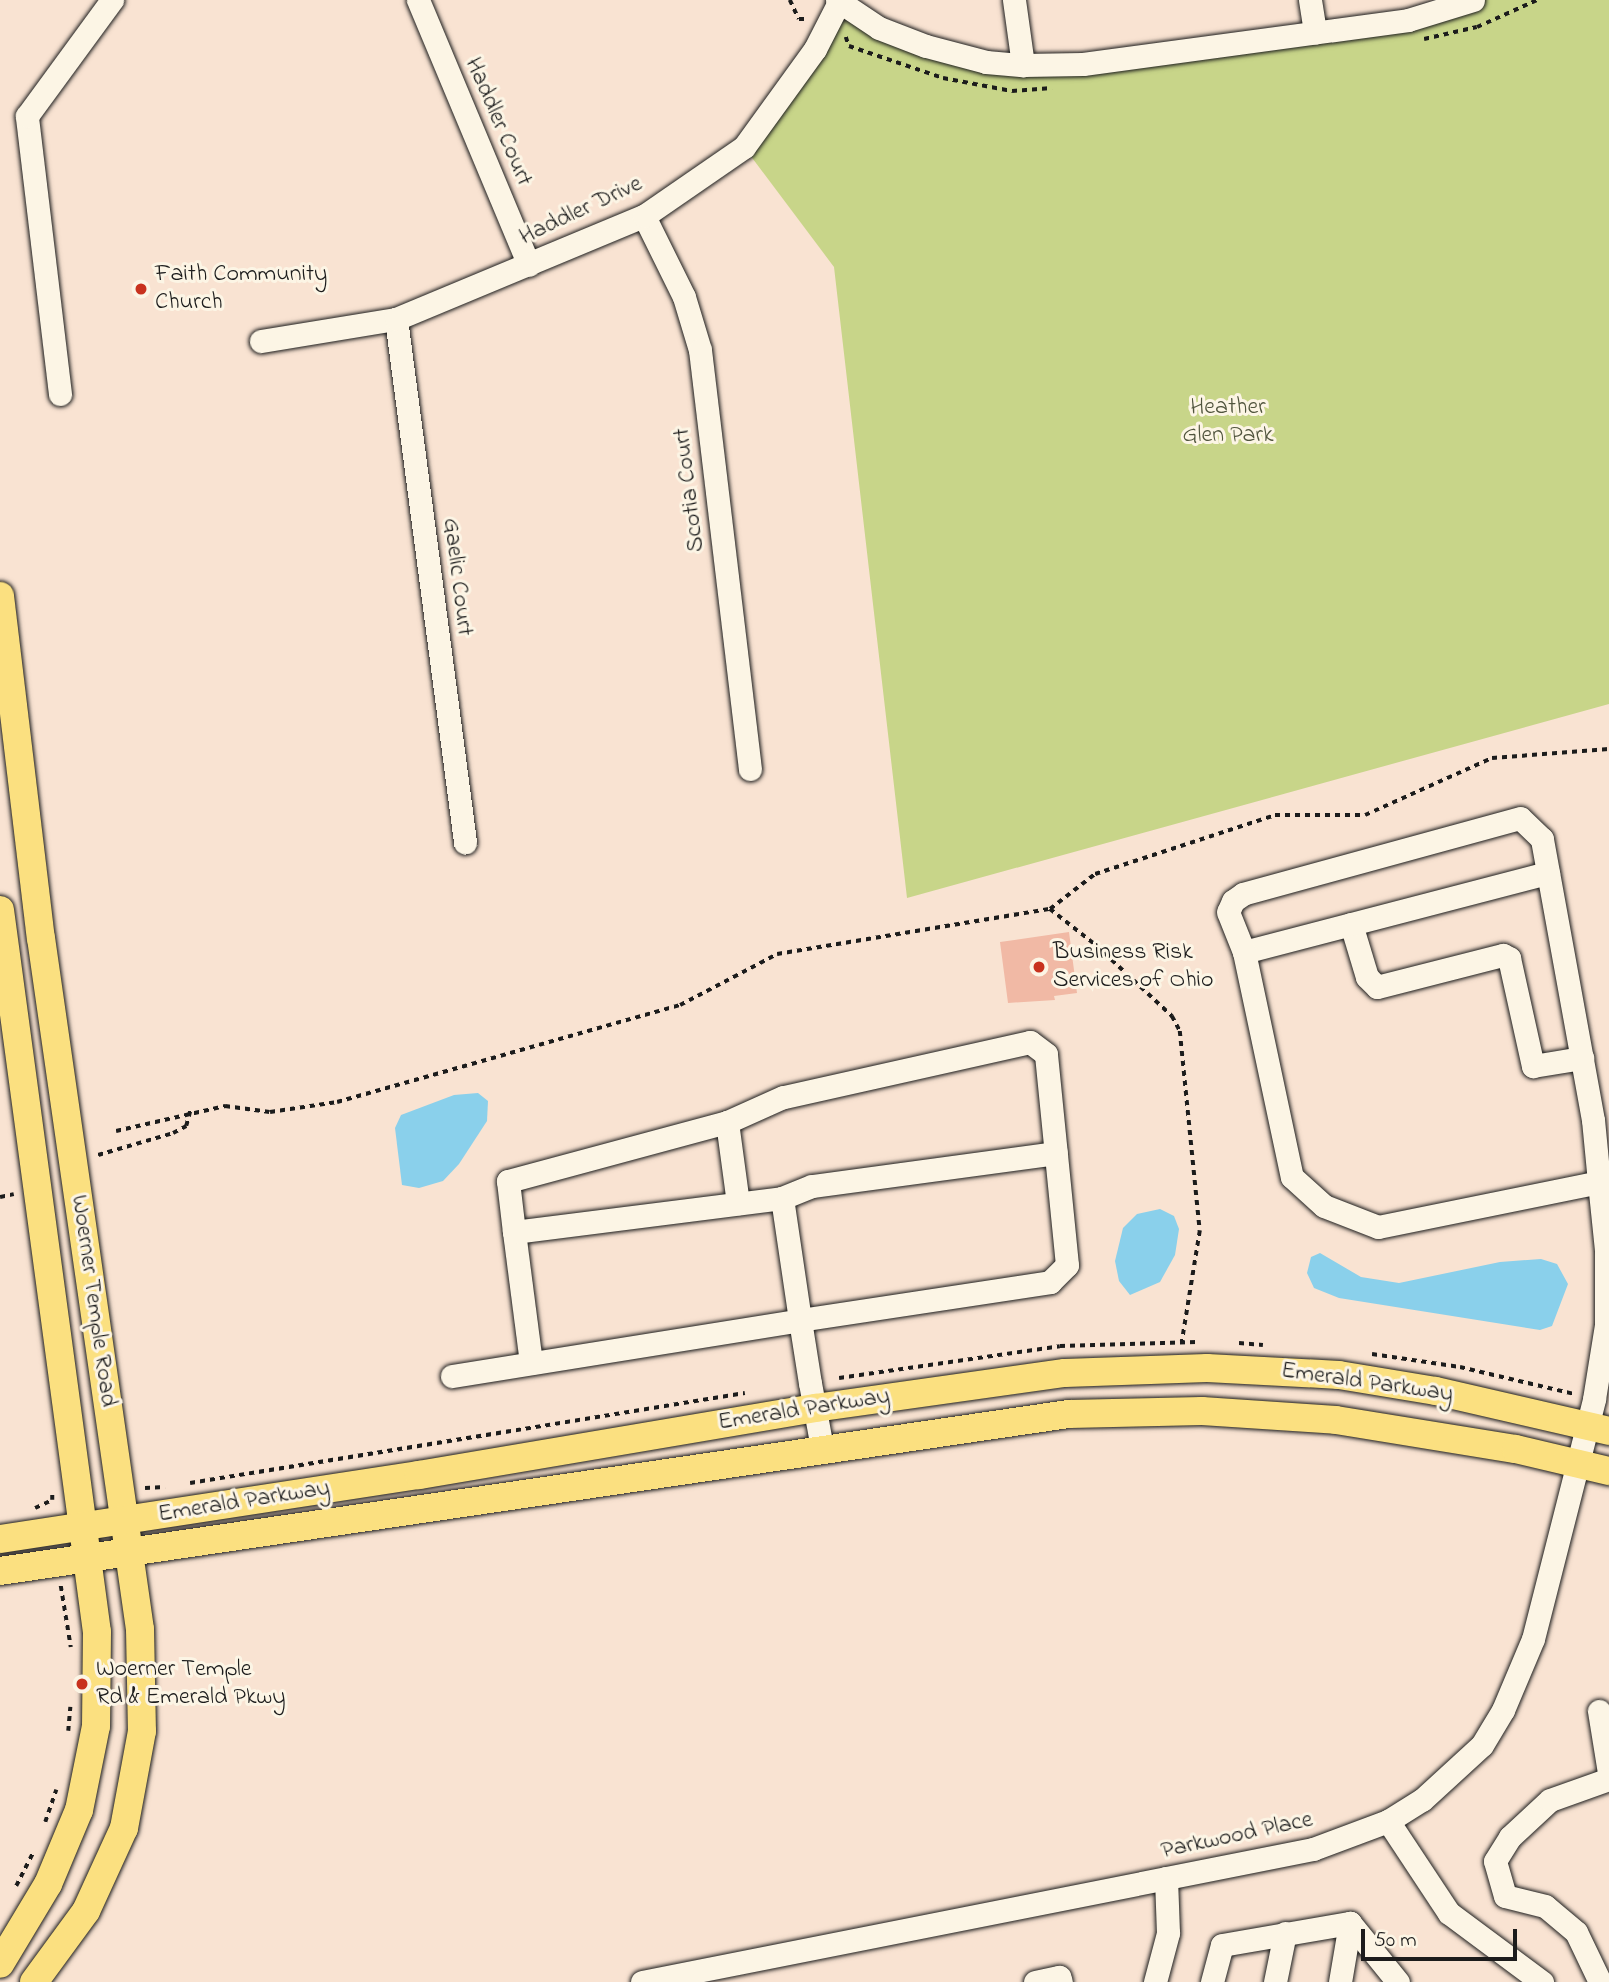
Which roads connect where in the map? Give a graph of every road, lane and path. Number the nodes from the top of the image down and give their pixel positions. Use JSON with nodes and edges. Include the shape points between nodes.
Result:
{"nodes":[{"id":1,"x":112,"y":0,"type":"edge"},
{"id":2,"x":418,"y":0,"type":"edge"},
{"id":3,"x":790,"y":0,"type":"edge"},
{"id":4,"x":1014,"y":0,"type":"edge"},
{"id":5,"x":1310,"y":0,"type":"edge"},
{"id":6,"x":1473,"y":0,"type":"edge"},
{"id":7,"x":838,"y":1,"type":"edge"},
{"id":8,"x":799,"y":19,"type":"dead end"},
{"id":9,"x":1315,"y":33,"type":"junction"},
{"id":10,"x":1023,"y":65,"type":"junction"},
{"id":11,"x":644,"y":216,"type":"junction"},
{"id":12,"x":529,"y":265,"type":"junction"},
{"id":13,"x":396,"y":319,"type":"junction"},
{"id":14,"x":261,"y":341,"type":"dead end"},
{"id":15,"x":60,"y":394,"type":"dead end"},
{"id":16,"x":0,"y":596,"type":"edge"},
{"id":17,"x":1609,"y":749,"type":"edge"},
{"id":18,"x":750,"y":769,"type":"dead end"},
{"id":19,"x":465,"y":842,"type":"dead end"},
{"id":20,"x":1548,"y":873,"type":"junction"},
{"id":21,"x":1050,"y":909,"type":"junction"},
{"id":22,"x":0,"y":910,"type":"edge"},
{"id":23,"x":1351,"y":924,"type":"junction"},
{"id":24,"x":41,"y":938,"type":"junction"},
{"id":25,"x":2,"y":943,"type":"edge"},
{"id":26,"x":1244,"y":952,"type":"junction"},
{"id":27,"x":1582,"y":1058,"type":"junction"},
{"id":28,"x":190,"y":1111,"type":"junction"},
{"id":29,"x":727,"y":1122,"type":"junction"},
{"id":30,"x":116,"y":1131,"type":"dead end"},
{"id":31,"x":1056,"y":1153,"type":"junction"},
{"id":32,"x":98,"y":1155,"type":"dead end"},
{"id":33,"x":13,"y":1181,"type":"dead end"},
{"id":34,"x":1604,"y":1181,"type":"edge"},
{"id":35,"x":14,"y":1194,"type":"junction"},
{"id":36,"x":0,"y":1197,"type":"edge"},
{"id":37,"x":782,"y":1198,"type":"junction"},
{"id":38,"x":738,"y":1203,"type":"junction"},
{"id":39,"x":16,"y":1207,"type":"dead end"},
{"id":40,"x":514,"y":1233,"type":"junction"},
{"id":41,"x":800,"y":1321,"type":"junction"},
{"id":42,"x":1182,"y":1342,"type":"dead end"},
{"id":43,"x":531,"y":1363,"type":"junction"},
{"id":44,"x":452,"y":1376,"type":"dead end"},
{"id":45,"x":815,"y":1408,"type":"junction"},
{"id":46,"x":1598,"y":1428,"type":"edge"},
{"id":47,"x":822,"y":1448,"type":"junction"},
{"id":48,"x":1578,"y":1462,"type":"junction"},
{"id":49,"x":1609,"y":1471,"type":"edge"},
{"id":50,"x":52,"y":1485,"type":"dead end"},
{"id":51,"x":24,"y":1510,"type":"dead end"},
{"id":52,"x":124,"y":1520,"type":"junction"},
{"id":53,"x":86,"y":1526,"type":"junction"},
{"id":54,"x":0,"y":1538,"type":"edge"},
{"id":55,"x":129,"y":1553,"type":"junction"},
{"id":56,"x":90,"y":1558,"type":"junction"},
{"id":57,"x":0,"y":1572,"type":"edge"},
{"id":58,"x":62,"y":1595,"type":"dead end"},
{"id":59,"x":72,"y":1658,"type":"dead end"},
{"id":60,"x":71,"y":1694,"type":"dead end"},
{"id":61,"x":1599,"y":1711,"type":"dead end"},
{"id":62,"x":66,"y":1741,"type":"dead end"},
{"id":63,"x":1609,"y":1773,"type":"edge"},
{"id":64,"x":1609,"y":1779,"type":"edge"},
{"id":65,"x":57,"y":1787,"type":"dead end"},
{"id":66,"x":1388,"y":1821,"type":"junction"},
{"id":67,"x":41,"y":1836,"type":"dead end"},
{"id":68,"x":35,"y":1848,"type":"dead end"},
{"id":69,"x":1166,"y":1878,"type":"junction"},
{"id":70,"x":12,"y":1895,"type":"dead end"},
{"id":71,"x":1350,"y":1923,"type":"junction"},
{"id":72,"x":1285,"y":1933,"type":"junction"},
{"id":73,"x":0,"y":1964,"type":"edge"},
{"id":74,"x":34,"y":1982,"type":"edge"},
{"id":75,"x":642,"y":1982,"type":"edge"},
{"id":76,"x":1035,"y":1982,"type":"edge"},
{"id":77,"x":1060,"y":1982,"type":"edge"},
{"id":78,"x":1155,"y":1982,"type":"edge"},
{"id":79,"x":1212,"y":1982,"type":"edge"},
{"id":80,"x":1275,"y":1982,"type":"edge"},
{"id":81,"x":1340,"y":1982,"type":"edge"},
{"id":82,"x":1398,"y":1982,"type":"edge"},
{"id":83,"x":1542,"y":1982,"type":"edge"},
{"id":84,"x":1600,"y":1982,"type":"edge"}],
"edges":[{"from":1,"to":15,"type":"street","via":[[27,116]]},
{"from":2,"to":12,"type":"street","name":"Haddler Court"},
{"from":3,"to":8,"type":"path"},
{"from":4,"to":10,"type":"street"},
{"from":5,"to":9,"type":"street"},
{"from":6,"to":9,"type":"street","via":[[1408,20]]},
{"from":7,"to":10,"type":"street","via":[[879,28],[926,46],[986,62]]},
{"from":7,"to":11,"type":"street","name":"Haddler Drive","via":[[815,49],[744,147]]},
{"from":9,"to":10,"type":"street","via":[[1083,64]]},
{"from":11,"to":12,"type":"street","name":"Haddler Drive"},
{"from":11,"to":18,"type":"street","name":"Scotia Court","via":[[684,297],[700,350]]},
{"from":12,"to":13,"type":"street","name":"Haddler Drive"},
{"from":13,"to":14,"type":"street","name":"Haddler Drive"},
{"from":13,"to":19,"type":"street","name":"Gaelic Court"},
{"from":16,"to":24,"type":"main road","name":"Woerner Temple Road"},
{"from":17,"to":21,"type":"path","via":[[1492,758],[1364,815],[1275,815],[1095,874]]},
{"from":20,"to":23,"type":"street"},
{"from":20,"to":26,"type":"street","name":"Parkwood Place","via":[[1542,839],[1520,818],[1243,894],[1228,912]]},
{"from":20,"to":27,"type":"street","name":"Parkwood Place"},
{"from":21,"to":28,"type":"path","via":[[777,954],[680,1005],[337,1102],[270,1112],[226,1106]]},
{"from":21,"to":42,"type":"path","via":[[1172,1016],[1180,1031],[1200,1231]]},
{"from":22,"to":25,"type":"main road","name":"Woerner Temple Road"},
{"from":23,"to":26,"type":"street"},
{"from":23,"to":27,"type":"street","via":[[1367,977],[1377,987],[1503,955],[1509,958],[1533,1066]]},
{"from":24,"to":25,"type":"street"},
{"from":24,"to":52,"type":"main road","name":"Woerner Temple Road"},
{"from":25,"to":53,"type":"main road","name":"Woerner Temple Road"},
{"from":26,"to":34,"type":"street","via":[[1292,1177],[1324,1206],[1378,1227]]},
{"from":27,"to":34,"type":"street","name":"Parkwood Place"},
{"from":28,"to":30,"type":"path"},
{"from":28,"to":32,"type":"path","via":[[186,1126],[173,1133]]},
{"from":29,"to":31,"type":"street","via":[[783,1097],[1030,1042],[1046,1054]]},
{"from":29,"to":38,"type":"street"},
{"from":29,"to":40,"type":"street","via":[[508,1181]]},
{"from":31,"to":37,"type":"street","via":[[812,1186]]},
{"from":31,"to":41,"type":"street","via":[[1067,1265],[1050,1282]]},
{"from":33,"to":35,"type":"path"},
{"from":34,"to":46,"type":"street","name":"Parkwood Place","via":[[1606,1325]]},
{"from":35,"to":36,"type":"path"},
{"from":35,"to":39,"type":"path"},
{"from":37,"to":38,"type":"street"},
{"from":37,"to":41,"type":"street"},
{"from":38,"to":40,"type":"street"},
{"from":40,"to":43,"type":"street"},
{"from":41,"to":43,"type":"street"},
{"from":41,"to":45,"type":"street"},
{"from":43,"to":44,"type":"street"},
{"from":45,"to":46,"type":"main road","name":"Emerald Parkway","via":[[1065,1373],[1273,1370],[1436,1391]]},
{"from":45,"to":47,"type":"street"},
{"from":45,"to":52,"type":"main road","name":"Emerald Parkway"},
{"from":46,"to":48,"type":"street","name":"Parkwood Place"},
{"from":47,"to":48,"type":"main road","name":"Emerald Parkway","via":[[1069,1414],[1202,1411],[1336,1420]]},
{"from":47,"to":55,"type":"main road","name":"Emerald Parkway"},
{"from":48,"to":49,"type":"main road","name":"Emerald Parkway"},
{"from":48,"to":66,"type":"street","name":"Parkwood Place","via":[[1533,1639],[1503,1710],[1482,1745],[1453,1776]]},
{"from":50,"to":51,"type":"path","via":[[52,1500]]},
{"from":52,"to":53,"type":"main road","name":"Emerald Parkway"},
{"from":52,"to":55,"type":"main road","name":"Woerner Temple Road"},
{"from":53,"to":54,"type":"main road","name":"Emerald Parkway"},
{"from":53,"to":56,"type":"main road","name":"Woerner Temple Road"},
{"from":55,"to":56,"type":"main road","name":"Emerald Parkway"},
{"from":55,"to":74,"type":"main road","name":"Woerner Temple Road","via":[[140,1629],[142,1731],[124,1828],[86,1911]]},
{"from":56,"to":57,"type":"main road","name":"Emerald Parkway"},
{"from":56,"to":73,"type":"main road","name":"Woerner Temple Road","via":[[97,1632],[96,1726],[79,1810],[48,1884]]},
{"from":58,"to":59,"type":"path"},
{"from":60,"to":62,"type":"path"},
{"from":61,"to":63,"type":"street"},
{"from":64,"to":84,"type":"street","via":[[1550,1800],[1510,1837],[1494,1861],[1505,1896],[1545,1906],[1576,1932]]},
{"from":65,"to":67,"type":"path"},
{"from":66,"to":69,"type":"street","name":"Parkwood Place","via":[[1313,1849]]},
{"from":66,"to":83,"type":"street","via":[[1449,1913]]},
{"from":68,"to":70,"type":"path"},
{"from":69,"to":75,"type":"street","name":"Parkwood Place"},
{"from":69,"to":78,"type":"street","via":[[1168,1933]]},
{"from":71,"to":72,"type":"street"},
{"from":71,"to":81,"type":"street"},
{"from":71,"to":82,"type":"street"},
{"from":72,"to":79,"type":"street","via":[[1222,1945]]},
{"from":72,"to":80,"type":"street"},
{"from":76,"to":77,"type":"street","via":[[1059,1977]]}]}
